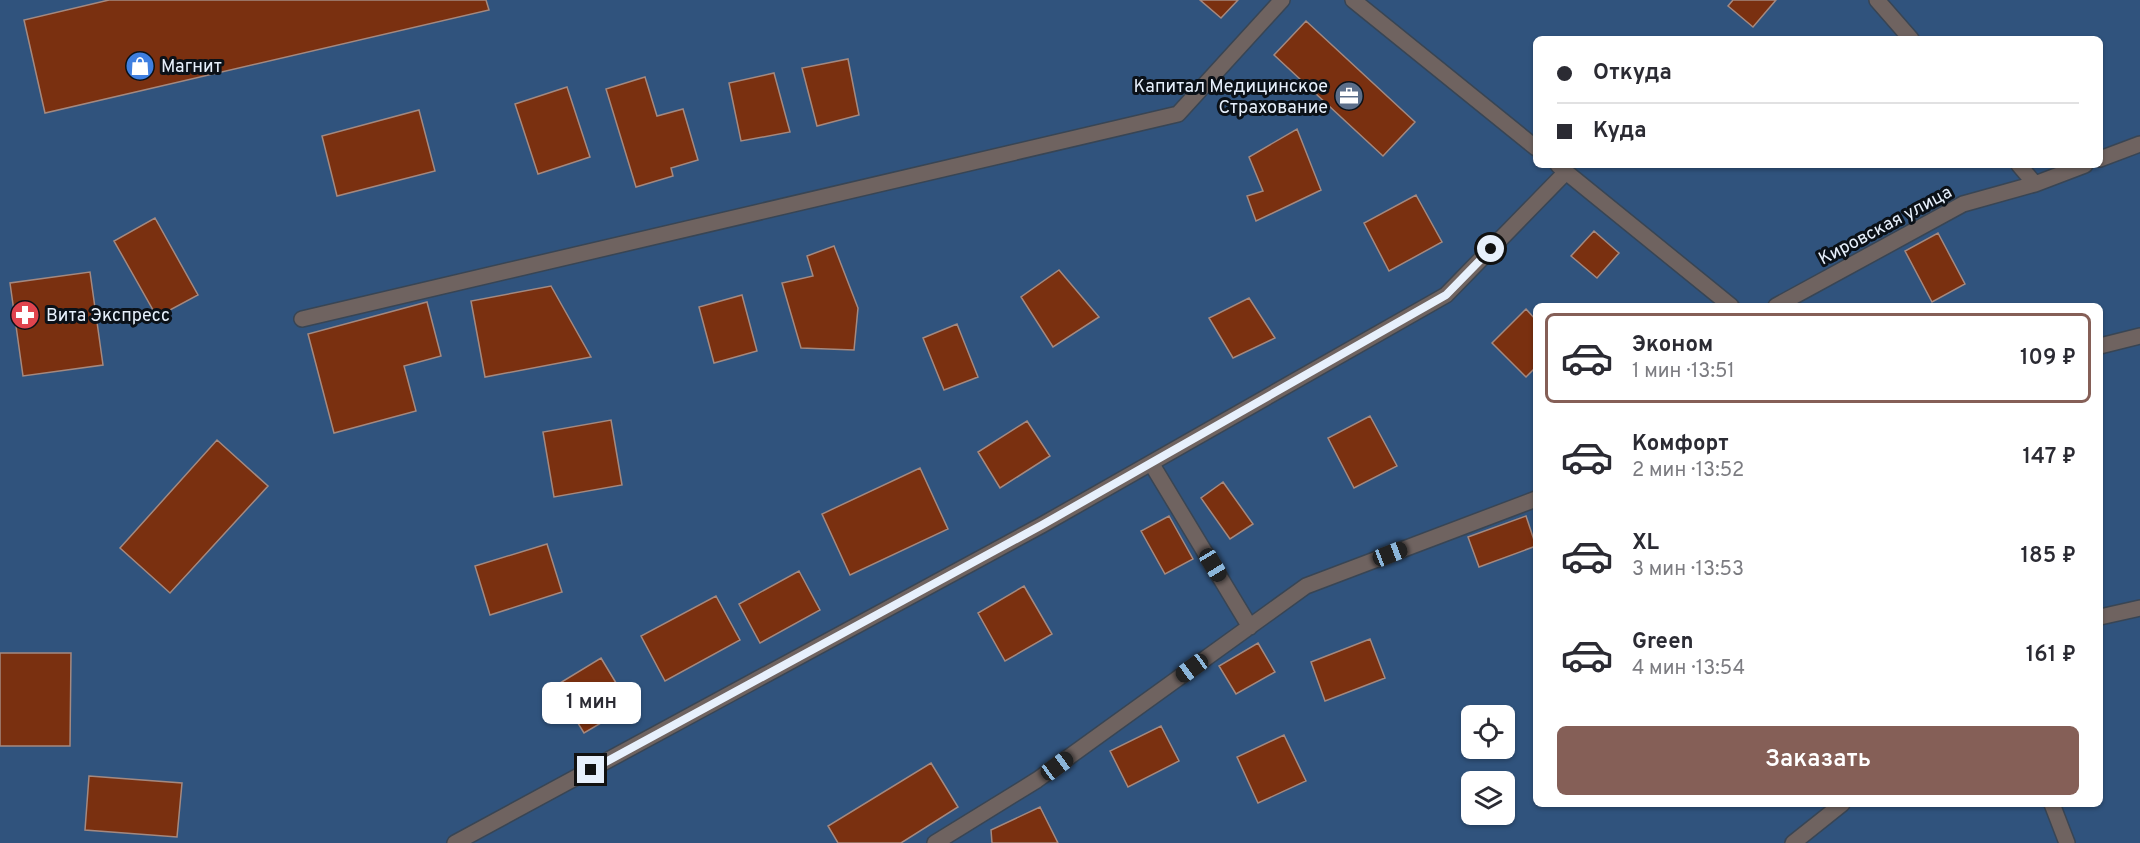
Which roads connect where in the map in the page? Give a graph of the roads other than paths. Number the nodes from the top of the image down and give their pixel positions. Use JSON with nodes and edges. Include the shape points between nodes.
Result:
{"nodes":[{"id":1,"x":1282,"y":0,"type":"edge"},
{"id":2,"x":1353,"y":0,"type":"edge"},
{"id":3,"x":1877,"y":0,"type":"edge"},
{"id":4,"x":1908,"y":36,"type":"edge"},
{"id":5,"x":2140,"y":144,"type":"edge"},
{"id":6,"x":1533,"y":146,"type":"edge"},
{"id":7,"x":2103,"y":158,"type":"edge"},
{"id":8,"x":1562,"y":168,"type":"edge"},
{"id":9,"x":2022,"y":168,"type":"edge"},
{"id":10,"x":2077,"y":168,"type":"edge"},
{"id":11,"x":2035,"y":184,"type":"junction"},
{"id":12,"x":1727,"y":303,"type":"edge"},
{"id":13,"x":1782,"y":303,"type":"edge"},
{"id":14,"x":302,"y":319,"type":"dead end"},
{"id":15,"x":2140,"y":336,"type":"edge"},
{"id":16,"x":2103,"y":345,"type":"edge"},
{"id":17,"x":1151,"y":463,"type":"junction"},
{"id":18,"x":1533,"y":500,"type":"edge"},
{"id":19,"x":2140,"y":608,"type":"edge"},
{"id":20,"x":2103,"y":616,"type":"edge"},
{"id":21,"x":1250,"y":627,"type":"junction"},
{"id":22,"x":1838,"y":807,"type":"edge"},
{"id":23,"x":2053,"y":807,"type":"edge"},
{"id":24,"x":455,"y":843,"type":"edge"},
{"id":25,"x":935,"y":843,"type":"edge"},
{"id":26,"x":1793,"y":843,"type":"edge"},
{"id":27,"x":2067,"y":843,"type":"edge"}],
"edges":[{"from":1,"to":14,"type":"street","via":[[1178,114]]},
{"from":2,"to":6,"type":"street"},
{"from":3,"to":4,"type":"street"},
{"from":5,"to":7,"type":"street"},
{"from":8,"to":12,"type":"street"},
{"from":8,"to":17,"type":"street","via":[[1446,295]]},
{"from":9,"to":11,"type":"street"},
{"from":10,"to":11,"type":"street","name":"Кировская улица"},
{"from":11,"to":13,"type":"street","name":"Кировская улица","via":[[1964,204]]},
{"from":15,"to":16,"type":"street"},
{"from":17,"to":21,"type":"street"},
{"from":17,"to":24,"type":"street"},
{"from":18,"to":21,"type":"street","via":[[1306,586]]},
{"from":19,"to":20,"type":"street"},
{"from":21,"to":25,"type":"street","via":[[1038,780]]},
{"from":22,"to":26,"type":"street"},
{"from":23,"to":27,"type":"street"}]}
